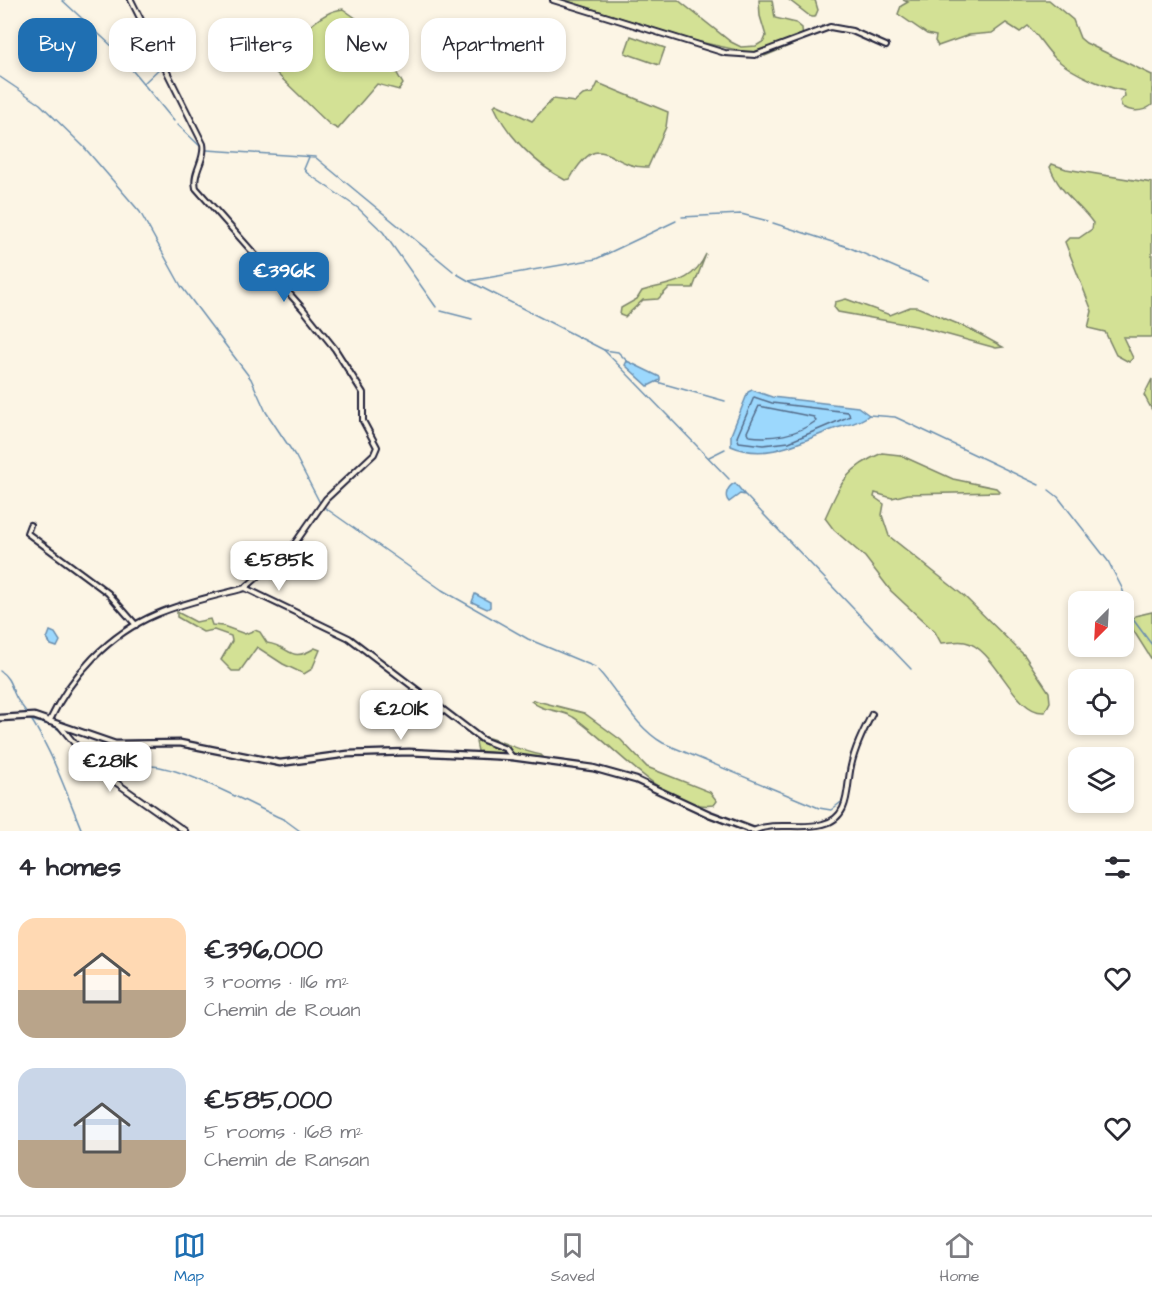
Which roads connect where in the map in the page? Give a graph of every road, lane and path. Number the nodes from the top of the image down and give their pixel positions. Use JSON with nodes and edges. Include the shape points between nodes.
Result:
{"nodes":[{"id":1,"x":131,"y":0,"type":"edge"},
{"id":2,"x":554,"y":0,"type":"edge"},
{"id":3,"x":886,"y":46,"type":"dead end"},
{"id":4,"x":30,"y":525,"type":"dead end"},
{"id":5,"x":245,"y":588,"type":"junction"},
{"id":6,"x":136,"y":625,"type":"junction"},
{"id":7,"x":872,"y":714,"type":"dead end"},
{"id":8,"x":0,"y":718,"type":"edge"},
{"id":9,"x":49,"y":722,"type":"junction"},
{"id":10,"x":60,"y":726,"type":"junction"},
{"id":11,"x":512,"y":758,"type":"junction"},
{"id":12,"x":185,"y":831,"type":"edge"},
{"id":13,"x":753,"y":831,"type":"edge"}],
"edges":[{"from":1,"to":5,"type":"street","via":[[203,144],[196,188],[303,309],[352,374],[363,393],[361,413],[377,447],[326,499],[293,546]]},
{"from":2,"to":3,"type":"street","via":[[733,54],[754,55],[830,27],[852,31]]},
{"from":4,"to":6,"type":"street","via":[[27,533],[108,593]]},
{"from":5,"to":6,"type":"street","via":[[162,612]]},
{"from":5,"to":11,"type":"street","via":[[349,638],[483,740],[506,749]]},
{"from":6,"to":9,"type":"street","via":[[87,663]]},
{"from":7,"to":13,"type":"street","via":[[851,766],[845,805],[833,820],[811,826],[764,826]]},
{"from":8,"to":9,"type":"street","via":[[34,717]]},
{"from":9,"to":10,"type":"street"},
{"from":10,"to":11,"type":"street","via":[[103,742],[180,743],[280,763],[348,754],[410,752]]},
{"from":10,"to":12,"type":"street","via":[[99,772]]},
{"from":11,"to":13,"type":"street","via":[[613,773]]}]}
